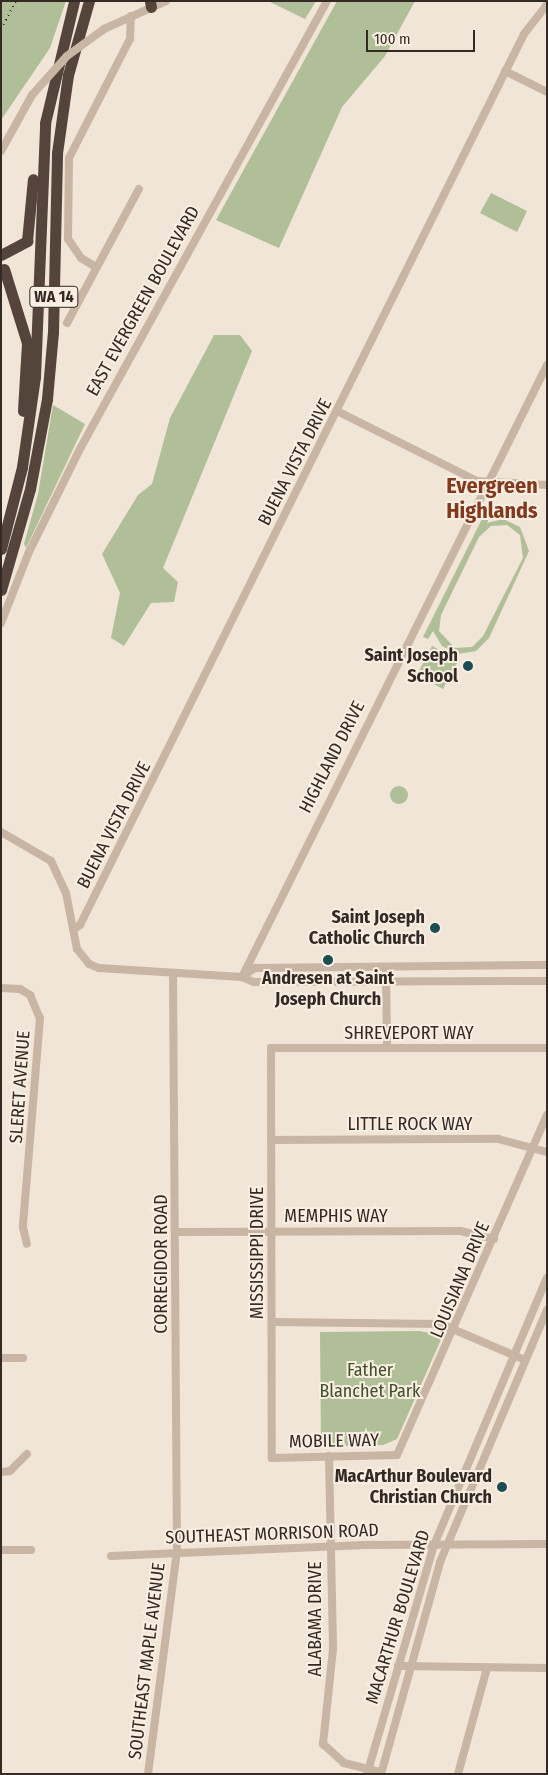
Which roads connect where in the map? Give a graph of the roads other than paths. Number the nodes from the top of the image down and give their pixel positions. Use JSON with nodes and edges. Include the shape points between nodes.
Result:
{"nodes":[{"id":1,"x":74,"y":1,"type":"edge"},
{"id":2,"x":89,"y":1,"type":"edge"},
{"id":3,"x":166,"y":1,"type":"edge"},
{"id":4,"x":327,"y":1,"type":"edge"},
{"id":5,"x":151,"y":4,"type":"edge"},
{"id":6,"x":545,"y":6,"type":"edge"},
{"id":7,"x":131,"y":16,"type":"junction"},
{"id":8,"x":505,"y":71,"type":"junction"},
{"id":9,"x":547,"y":92,"type":"edge"},
{"id":10,"x":45,"y":123,"type":"junction"},
{"id":11,"x":1,"y":151,"type":"edge"},
{"id":12,"x":139,"y":189,"type":"dead end"},
{"id":13,"x":1,"y":256,"type":"edge"},
{"id":14,"x":96,"y":267,"type":"junction"},
{"id":15,"x":3,"y":271,"type":"edge"},
{"id":16,"x":1,"y":288,"type":"edge"},
{"id":17,"x":13,"y":293,"type":"junction"},
{"id":18,"x":67,"y":322,"type":"dead end"},
{"id":19,"x":547,"y":364,"type":"edge"},
{"id":20,"x":337,"y":411,"type":"junction"},
{"id":21,"x":22,"y":468,"type":"junction"},
{"id":22,"x":487,"y":484,"type":"junction"},
{"id":23,"x":547,"y":484,"type":"edge"},
{"id":24,"x":1,"y":549,"type":"edge"},
{"id":25,"x":1,"y":590,"type":"edge"},
{"id":26,"x":1,"y":624,"type":"edge"},
{"id":27,"x":1,"y":832,"type":"edge"},
{"id":28,"x":73,"y":930,"type":"junction"},
{"id":29,"x":547,"y":965,"type":"edge"},
{"id":30,"x":386,"y":968,"type":"junction"},
{"id":31,"x":173,"y":976,"type":"junction"},
{"id":32,"x":242,"y":977,"type":"junction"},
{"id":33,"x":386,"y":981,"type":"junction"},
{"id":34,"x":547,"y":981,"type":"edge"},
{"id":35,"x":1,"y":988,"type":"edge"},
{"id":36,"x":270,"y":1048,"type":"joint"},
{"id":37,"x":387,"y":1048,"type":"junction"},
{"id":38,"x":547,"y":1048,"type":"edge"},
{"id":39,"x":547,"y":1115,"type":"edge"},
{"id":40,"x":271,"y":1140,"type":"junction"},
{"id":41,"x":533,"y":1146,"type":"junction"},
{"id":42,"x":547,"y":1152,"type":"edge"},
{"id":43,"x":271,"y":1231,"type":"junction"},
{"id":44,"x":177,"y":1232,"type":"junction"},
{"id":45,"x":494,"y":1239,"type":"junction"},
{"id":46,"x":27,"y":1244,"type":"dead end"},
{"id":47,"x":547,"y":1278,"type":"edge"},
{"id":48,"x":547,"y":1310,"type":"edge"},
{"id":49,"x":272,"y":1322,"type":"junction"},
{"id":50,"x":455,"y":1330,"type":"junction"},
{"id":51,"x":513,"y":1356,"type":"junction"},
{"id":52,"x":1,"y":1358,"type":"edge"},
{"id":53,"x":23,"y":1358,"type":"dead end"},
{"id":54,"x":525,"y":1360,"type":"junction"},
{"id":55,"x":27,"y":1454,"type":"dead end"},
{"id":56,"x":397,"y":1455,"type":"joint"},
{"id":57,"x":329,"y":1456,"type":"junction"},
{"id":58,"x":272,"y":1458,"type":"joint"},
{"id":59,"x":1,"y":1472,"type":"edge"},
{"id":60,"x":547,"y":1544,"type":"edge"},
{"id":61,"x":434,"y":1545,"type":"junction"},
{"id":62,"x":446,"y":1545,"type":"junction"},
{"id":63,"x":330,"y":1548,"type":"junction"},
{"id":64,"x":1,"y":1550,"type":"edge"},
{"id":65,"x":31,"y":1550,"type":"dead end"},
{"id":66,"x":177,"y":1551,"type":"junction"},
{"id":67,"x":111,"y":1556,"type":"dead end"},
{"id":68,"x":398,"y":1666,"type":"junction"},
{"id":69,"x":412,"y":1666,"type":"junction"},
{"id":70,"x":487,"y":1668,"type":"junction"},
{"id":71,"x":547,"y":1668,"type":"edge"},
{"id":72,"x":368,"y":1771,"type":"edge"},
{"id":73,"x":381,"y":1773,"type":"edge"},
{"id":74,"x":148,"y":1774,"type":"edge"},
{"id":75,"x":458,"y":1774,"type":"edge"}],
"edges":[{"from":1,"to":10,"type":"highway","number":"WA 14"},
{"from":2,"to":25,"type":"highway","number":"WA 14","via":[[68,75],[57,153],[53,332],[47,399],[30,489]]},
{"from":3,"to":5,"type":"street"},
{"from":4,"to":26,"type":"street","name":"EAST EVERGREEN BOULEVARD","via":[[77,454],[29,552]]},
{"from":5,"to":7,"type":"street"},
{"from":6,"to":8,"type":"street","name":"BUENA VISTA DRIVE"},
{"from":7,"to":11,"type":"street","bridge":true,"via":[[104,29],[67,56],[32,95]]},
{"from":7,"to":14,"type":"street","via":[[130,39],[69,158],[68,239],[81,258]]},
{"from":8,"to":9,"type":"street"},
{"from":8,"to":20,"type":"street","name":"BUENA VISTA DRIVE"},
{"from":10,"to":13,"type":"highway","via":[[26,241]]},
{"from":10,"to":21,"type":"highway","number":"WA 14","via":[[38,346]]},
{"from":12,"to":14,"type":"street"},
{"from":13,"to":15,"type":"street"},
{"from":14,"to":18,"type":"street"},
{"from":15,"to":17,"type":"highway"},
{"from":16,"to":17,"type":"highway"},
{"from":17,"to":21,"type":"highway","via":[[27,343]]},
{"from":19,"to":22,"type":"street","name":"HIGHLAND DRIVE"},
{"from":20,"to":22,"type":"street"},
{"from":20,"to":28,"type":"street","name":"BUENA VISTA DRIVE","via":[[80,925]]},
{"from":21,"to":24,"type":"highway","number":"WA 14"},
{"from":22,"to":23,"type":"street"},
{"from":22,"to":32,"type":"street","name":"HIGHLAND DRIVE"},
{"from":27,"to":28,"type":"street","via":[[51,861],[66,893]]},
{"from":28,"to":31,"type":"street","via":[[77,949],[89,964],[113,971]]},
{"from":29,"to":30,"type":"street"},
{"from":30,"to":32,"type":"street","via":[[255,968]]},
{"from":30,"to":33,"type":"street"},
{"from":31,"to":32,"type":"street"},
{"from":31,"to":44,"type":"street","name":"CORREGIDOR ROAD"},
{"from":32,"to":33,"type":"street","via":[[254,982]]},
{"from":33,"to":34,"type":"street"},
{"from":33,"to":37,"type":"street"},
{"from":35,"to":46,"type":"street","name":"SLERET AVENUE","via":[[30,995],[40,1018],[23,1227]]},
{"from":36,"to":37,"type":"street","name":"SHREVEPORT WAY"},
{"from":36,"to":40,"type":"street","name":"MISSISSIPPI DRIVE"},
{"from":37,"to":38,"type":"street","name":"SHREVEPORT WAY"},
{"from":39,"to":41,"type":"street","name":"LOUISIANA DRIVE"},
{"from":40,"to":41,"type":"street","name":"LITTLE ROCK WAY","via":[[498,1139]]},
{"from":40,"to":43,"type":"street","name":"MISSISSIPPI DRIVE"},
{"from":41,"to":42,"type":"street","name":"LITTLE ROCK WAY"},
{"from":41,"to":45,"type":"street","name":"LOUISIANA DRIVE"},
{"from":43,"to":44,"type":"street","name":"MEMPHIS WAY"},
{"from":43,"to":45,"type":"street","name":"MEMPHIS WAY","via":[[460,1231]]},
{"from":43,"to":49,"type":"street","name":"MISSISSIPPI DRIVE"},
{"from":44,"to":66,"type":"street","name":"CORREGIDOR ROAD"},
{"from":45,"to":50,"type":"street","name":"LOUISIANA DRIVE"},
{"from":47,"to":51,"type":"street","name":"MACARTHUR BOULEVARD"},
{"from":48,"to":54,"type":"street","name":"MACARTHUR BOULEVARD"},
{"from":49,"to":50,"type":"street","via":[[427,1322]]},
{"from":49,"to":58,"type":"street","name":"MISSISSIPPI DRIVE"},
{"from":50,"to":51,"type":"street"},
{"from":50,"to":56,"type":"street","name":"LOUISIANA DRIVE"},
{"from":51,"to":54,"type":"street"},
{"from":51,"to":61,"type":"street","name":"MACARTHUR BOULEVARD"},
{"from":52,"to":53,"type":"street"},
{"from":54,"to":62,"type":"street","name":"MACARTHUR BOULEVARD"},
{"from":55,"to":59,"type":"street","via":[[10,1471]]},
{"from":56,"to":57,"type":"street","name":"MOBILE WAY"},
{"from":57,"to":58,"type":"street","name":"MOBILE WAY"},
{"from":57,"to":63,"type":"street","name":"ALABAMA DRIVE"},
{"from":60,"to":62,"type":"street","name":"SOUTHEAST MORRISON ROAD"},
{"from":61,"to":62,"type":"street","name":"SOUTHEAST MORRISON ROAD"},
{"from":61,"to":63,"type":"street","name":"SOUTHEAST MORRISON ROAD"},
{"from":61,"to":68,"type":"street","name":"MACARTHUR BOULEVARD"},
{"from":62,"to":69,"type":"street","name":"MACARTHUR BOULEVARD"},
{"from":63,"to":66,"type":"street","name":"SOUTHEAST MORRISON ROAD"},
{"from":63,"to":72,"type":"street","name":"ALABAMA DRIVE","via":[[332,1657],[323,1744],[344,1762]]},
{"from":64,"to":65,"type":"street"},
{"from":66,"to":67,"type":"street","name":"SOUTHEAST MORRISON ROAD"},
{"from":66,"to":74,"type":"street","name":"SOUTHEAST MAPLE AVENUE"},
{"from":68,"to":69,"type":"street"},
{"from":68,"to":72,"type":"street","name":"MACARTHUR BOULEVARD"},
{"from":69,"to":70,"type":"street"},
{"from":69,"to":73,"type":"street","name":"MACARTHUR BOULEVARD"},
{"from":70,"to":71,"type":"street"},
{"from":70,"to":75,"type":"street"},
{"from":72,"to":73,"type":"street","name":"ALABAMA DRIVE"}]}
